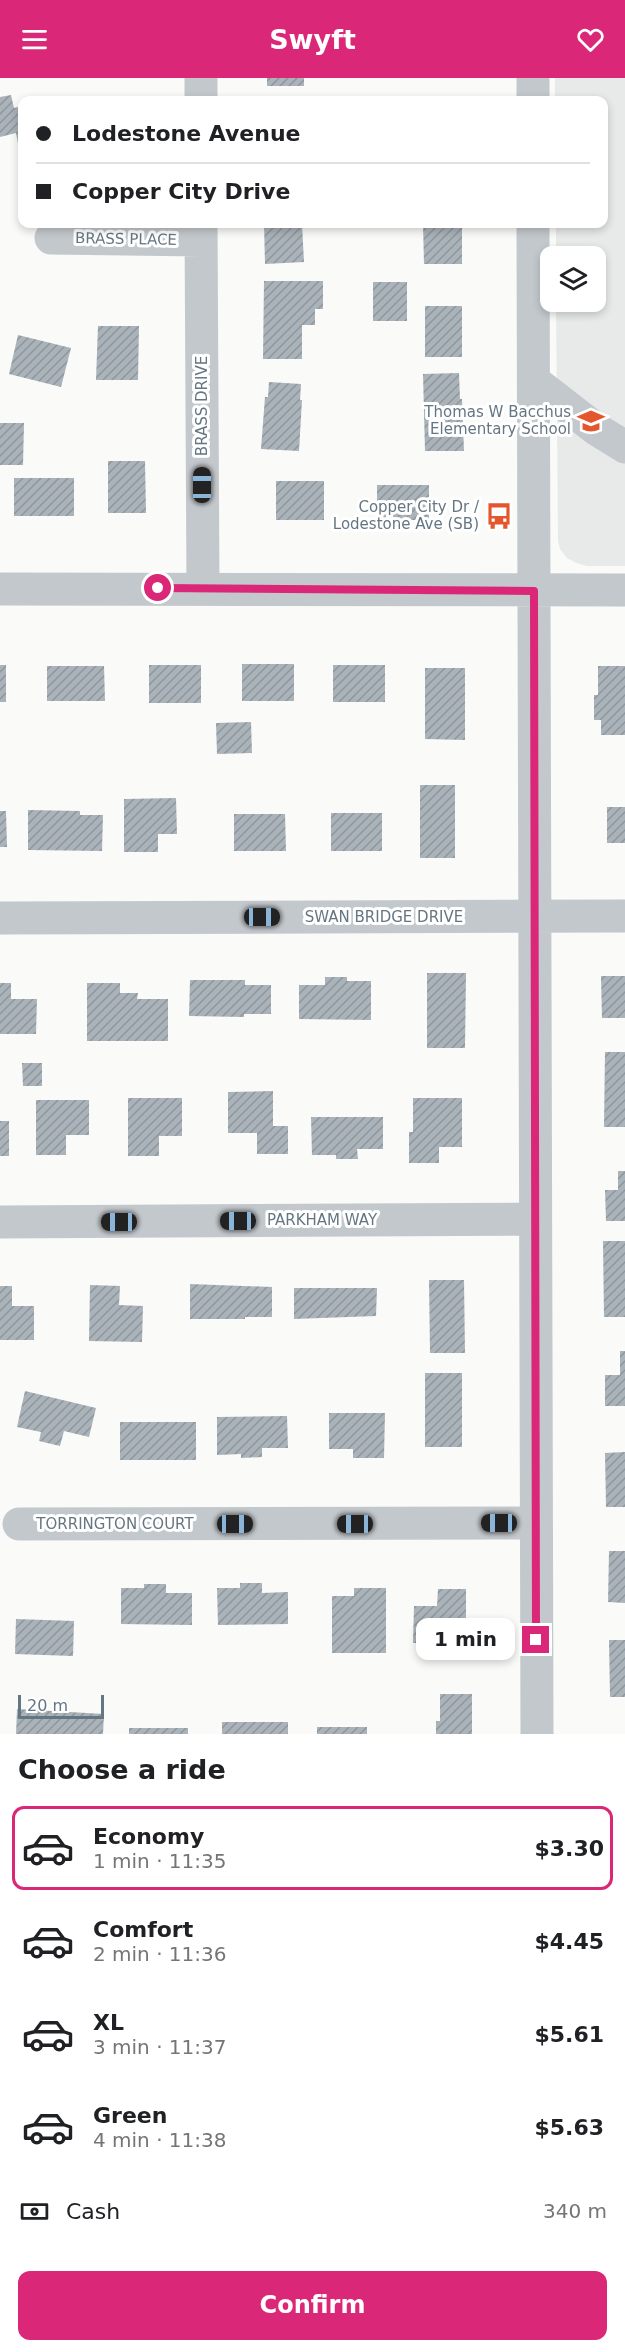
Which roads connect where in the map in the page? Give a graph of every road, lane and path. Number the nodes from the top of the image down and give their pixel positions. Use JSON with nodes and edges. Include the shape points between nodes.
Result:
{"nodes":[{"id":1,"x":201,"y":78,"type":"edge"},
{"id":2,"x":533,"y":78,"type":"edge"},
{"id":3,"x":201,"y":96,"type":"edge"},
{"id":4,"x":533,"y":96,"type":"edge"},
{"id":5,"x":534,"y":228,"type":"edge"},
{"id":6,"x":201,"y":232,"type":"edge"},
{"id":7,"x":51,"y":238,"type":"dead end"},
{"id":8,"x":534,"y":381,"type":"junction"},
{"id":9,"x":625,"y":447,"type":"edge"},
{"id":10,"x":203,"y":588,"type":"junction"},
{"id":11,"x":0,"y":589,"type":"edge"},
{"id":12,"x":625,"y":590,"type":"edge"},
{"id":13,"x":534,"y":591,"type":"junction"},
{"id":14,"x":535,"y":916,"type":"junction"},
{"id":15,"x":625,"y":916,"type":"edge"},
{"id":16,"x":0,"y":918,"type":"edge"},
{"id":17,"x":535,"y":1219,"type":"junction"},
{"id":18,"x":0,"y":1222,"type":"edge"},
{"id":19,"x":536,"y":1523,"type":"junction"},
{"id":20,"x":19,"y":1524,"type":"dead end"},
{"id":21,"x":537,"y":1734,"type":"edge"}],
"edges":[{"from":1,"to":3,"type":"street"},
{"from":2,"to":4,"type":"street"},
{"from":5,"to":8,"type":"street"},
{"from":6,"to":7,"type":"street","name":"BRASS PLACE"},
{"from":6,"to":10,"type":"street","name":"BRASS DRIVE"},
{"from":8,"to":9,"type":"street"},
{"from":8,"to":13,"type":"street"},
{"from":10,"to":11,"type":"street"},
{"from":10,"to":13,"type":"street"},
{"from":12,"to":13,"type":"street"},
{"from":13,"to":14,"type":"street"},
{"from":14,"to":15,"type":"street","name":"SWAN BRIDGE DRIVE"},
{"from":14,"to":16,"type":"street","name":"SWAN BRIDGE DRIVE"},
{"from":14,"to":17,"type":"street"},
{"from":17,"to":18,"type":"street","name":"PARKHAM WAY"},
{"from":17,"to":19,"type":"street"},
{"from":19,"to":20,"type":"street","name":"TORRINGTON COURT"},
{"from":19,"to":21,"type":"street"}]}
